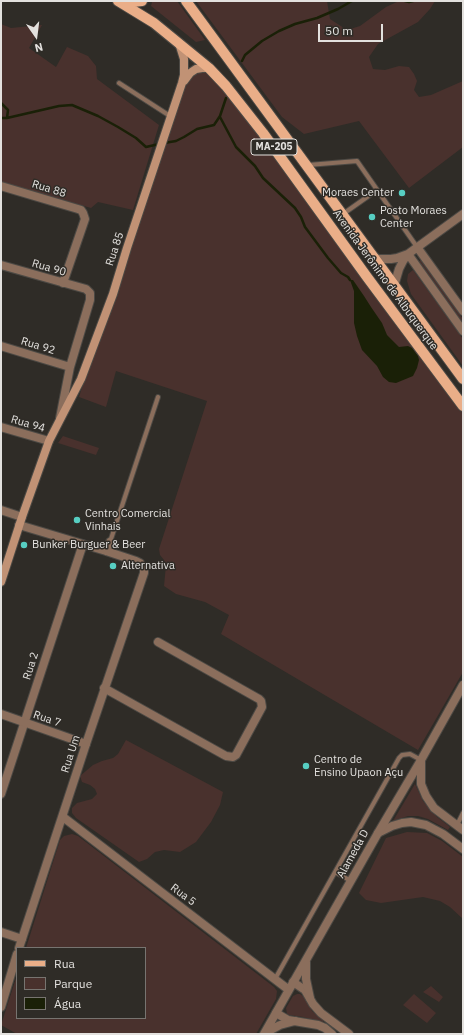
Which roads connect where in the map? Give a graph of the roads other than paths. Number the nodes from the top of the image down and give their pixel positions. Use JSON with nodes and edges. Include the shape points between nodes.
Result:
{"nodes":[{"id":1,"x":118,"y":1,"type":"edge"},
{"id":2,"x":122,"y":1,"type":"edge"},
{"id":3,"x":142,"y":1,"type":"edge"},
{"id":4,"x":186,"y":1,"type":"edge"},
{"id":5,"x":179,"y":43,"type":"junction"},
{"id":6,"x":209,"y":68,"type":"junction"},
{"id":7,"x":119,"y":83,"type":"dead end"},
{"id":8,"x":182,"y":83,"type":"junction"},
{"id":9,"x":171,"y":117,"type":"junction"},
{"id":10,"x":306,"y":165,"type":"junction"},
{"id":11,"x":1,"y":186,"type":"edge"},
{"id":12,"x":377,"y":190,"type":"junction"},
{"id":13,"x":463,"y":214,"type":"edge"},
{"id":14,"x":342,"y":215,"type":"junction"},
{"id":15,"x":417,"y":247,"type":"junction"},
{"id":16,"x":408,"y":254,"type":"junction"},
{"id":17,"x":373,"y":257,"type":"junction"},
{"id":18,"x":1,"y":265,"type":"edge"},
{"id":19,"x":63,"y":283,"type":"junction"},
{"id":20,"x":394,"y":286,"type":"junction"},
{"id":21,"x":90,"y":293,"type":"joint"},
{"id":22,"x":463,"y":311,"type":"edge"},
{"id":23,"x":463,"y":331,"type":"edge"},
{"id":24,"x":1,"y":346,"type":"edge"},
{"id":25,"x":70,"y":367,"type":"junction"},
{"id":26,"x":463,"y":379,"type":"edge"},
{"id":27,"x":158,"y":397,"type":"dead end"},
{"id":28,"x":463,"y":406,"type":"edge"},
{"id":29,"x":60,"y":418,"type":"junction"},
{"id":30,"x":1,"y":427,"type":"edge"},
{"id":31,"x":49,"y":441,"type":"junction"},
{"id":32,"x":1,"y":510,"type":"edge"},
{"id":33,"x":22,"y":516,"type":"junction"},
{"id":34,"x":19,"y":525,"type":"junction"},
{"id":35,"x":110,"y":542,"type":"joint"},
{"id":36,"x":82,"y":544,"type":"junction"},
{"id":37,"x":106,"y":551,"type":"junction"},
{"id":38,"x":1,"y":582,"type":"edge"},
{"id":39,"x":158,"y":642,"type":"dead end"},
{"id":40,"x":463,"y":685,"type":"edge"},
{"id":41,"x":104,"y":688,"type":"junction"},
{"id":42,"x":1,"y":714,"type":"edge"},
{"id":43,"x":24,"y":722,"type":"junction"},
{"id":44,"x":86,"y":744,"type":"junction"},
{"id":45,"x":421,"y":760,"type":"junction"},
{"id":46,"x":1,"y":794,"type":"edge"},
{"id":47,"x":463,"y":813,"type":"edge"},
{"id":48,"x":63,"y":817,"type":"junction"},
{"id":49,"x":460,"y":827,"type":"edge"},
{"id":50,"x":378,"y":833,"type":"junction"},
{"id":51,"x":463,"y":849,"type":"edge"},
{"id":52,"x":335,"y":872,"type":"junction"},
{"id":53,"x":351,"y":880,"type":"junction"},
{"id":54,"x":1,"y":932,"type":"edge"},
{"id":55,"x":22,"y":939,"type":"junction"},
{"id":56,"x":19,"y":947,"type":"edge"},
{"id":57,"x":16,"y":957,"type":"edge"},
{"id":58,"x":307,"y":960,"type":"junction"},
{"id":59,"x":275,"y":979,"type":"junction"},
{"id":60,"x":291,"y":986,"type":"junction"},
{"id":61,"x":310,"y":998,"type":"junction"},
{"id":62,"x":1,"y":1007,"type":"edge"},
{"id":63,"x":276,"y":1013,"type":"junction"},
{"id":64,"x":295,"y":1021,"type":"junction"},
{"id":65,"x":264,"y":1033,"type":"edge"},
{"id":66,"x":332,"y":1034,"type":"edge"},
{"id":67,"x":349,"y":1034,"type":"edge"}],
"edges":[{"from":1,"to":5,"type":"main road","name":"Avenida Jerônimo de Albuquerque","number":"MA-205","via":[[154,23]]},
{"from":2,"to":3,"type":"main road"},
{"from":4,"to":10,"type":"main road","name":"Avenida Jerônimo de Albuquerque","number":"MA-205"},
{"from":5,"to":6,"type":"main road","name":"Avenida Jerônimo de Albuquerque","number":"MA-205"},
{"from":5,"to":8,"type":"main road","name":"Rua 85","via":[[184,59]]},
{"from":6,"to":8,"type":"main road","name":"Rua 85","via":[[190,73]]},
{"from":6,"to":28,"type":"main road","name":"Avenida Jerônimo de Albuquerque","number":"MA-205","via":[[263,133]]},
{"from":7,"to":9,"type":"lane"},
{"from":8,"to":9,"type":"main road","name":"Rua 85"},
{"from":9,"to":29,"type":"main road","name":"Rua 85","via":[[113,294],[77,388]]},
{"from":10,"to":12,"type":"lane","via":[[357,161]]},
{"from":10,"to":14,"type":"main road","name":"Avenida Jerônimo de Albuquerque","number":"MA-205"},
{"from":11,"to":19,"type":"street","name":"Rua 88","via":[[78,209],[83,213],[84,219]]},
{"from":12,"to":14,"type":"lane"},
{"from":12,"to":15,"type":"lane"},
{"from":13,"to":15,"type":"street"},
{"from":14,"to":17,"type":"main road","name":"Avenida Jerônimo de Albuquerque","number":"MA-205"},
{"from":15,"to":16,"type":"street"},
{"from":15,"to":22,"type":"street"},
{"from":16,"to":17,"type":"street","via":[[391,259]]},
{"from":16,"to":20,"type":"street","via":[[399,268]]},
{"from":16,"to":23,"type":"street"},
{"from":17,"to":20,"type":"main road","name":"Avenida Jerônimo de Albuquerque","number":"MA-205"},
{"from":18,"to":19,"type":"street","name":"Rua 90"},
{"from":19,"to":21,"type":"street","name":"Rua 90","via":[[86,289]]},
{"from":20,"to":26,"type":"main road","name":"Avenida Jerônimo de Albuquerque","number":"MA-205"},
{"from":21,"to":25,"type":"street","name":"Rua 85"},
{"from":24,"to":25,"type":"street","name":"Rua 92"},
{"from":25,"to":29,"type":"street","name":"Rua 85"},
{"from":27,"to":35,"type":"lane"},
{"from":29,"to":31,"type":"main road","name":"Rua 85"},
{"from":30,"to":31,"type":"street","name":"Rua 94"},
{"from":31,"to":33,"type":"main road","name":"Rua 85"},
{"from":32,"to":33,"type":"street"},
{"from":33,"to":34,"type":"main road","name":"Rua 85"},
{"from":34,"to":36,"type":"street"},
{"from":34,"to":38,"type":"main road","name":"Rua 85"},
{"from":35,"to":37,"type":"street"},
{"from":36,"to":37,"type":"street"},
{"from":36,"to":43,"type":"street","name":"Rua 2"},
{"from":37,"to":41,"type":"street","name":"Rua Um","via":[[140,563],[144,573]]},
{"from":39,"to":41,"type":"street","via":[[261,701],[262,707],[236,755],[226,756]]},
{"from":40,"to":45,"type":"street","name":"Alameda D"},
{"from":41,"to":44,"type":"street","name":"Rua Um"},
{"from":42,"to":43,"type":"street","name":"Rua 7"},
{"from":43,"to":44,"type":"street","name":"Rua 7"},
{"from":43,"to":46,"type":"street","name":"Rua 2"},
{"from":44,"to":48,"type":"street","name":"Rua Um"},
{"from":45,"to":49,"type":"street","via":[[421,784],[426,796],[434,808]]},
{"from":45,"to":50,"type":"street","name":"Alameda D"},
{"from":45,"to":52,"type":"lane","via":[[410,754],[399,758]]},
{"from":47,"to":49,"type":"lane"},
{"from":48,"to":55,"type":"street","name":"Rua Um"},
{"from":48,"to":59,"type":"street","name":"Rua 5"},
{"from":50,"to":51,"type":"street","via":[[392,826],[411,822],[426,825]]},
{"from":50,"to":53,"type":"street","name":"Alameda D"},
{"from":52,"to":53,"type":"lane"},
{"from":52,"to":59,"type":"lane"},
{"from":53,"to":58,"type":"street","name":"Alameda D"},
{"from":54,"to":55,"type":"street"},
{"from":55,"to":56,"type":"street","name":"Rua Um"},
{"from":57,"to":62,"type":"street"},
{"from":58,"to":60,"type":"street","name":"Alameda D"},
{"from":58,"to":61,"type":"street","via":[[306,980]]},
{"from":59,"to":60,"type":"street","name":"Rua 5"},
{"from":60,"to":61,"type":"street","name":"Rua 5","via":[[303,988]]},
{"from":60,"to":63,"type":"street","name":"Alameda D"},
{"from":61,"to":67,"type":"street","name":"Rua 5","via":[[321,1013]]},
{"from":63,"to":64,"type":"street"},
{"from":63,"to":65,"type":"street","name":"Alameda D"},
{"from":64,"to":65,"type":"street"},
{"from":64,"to":66,"type":"street","via":[[318,1025]]}]}
